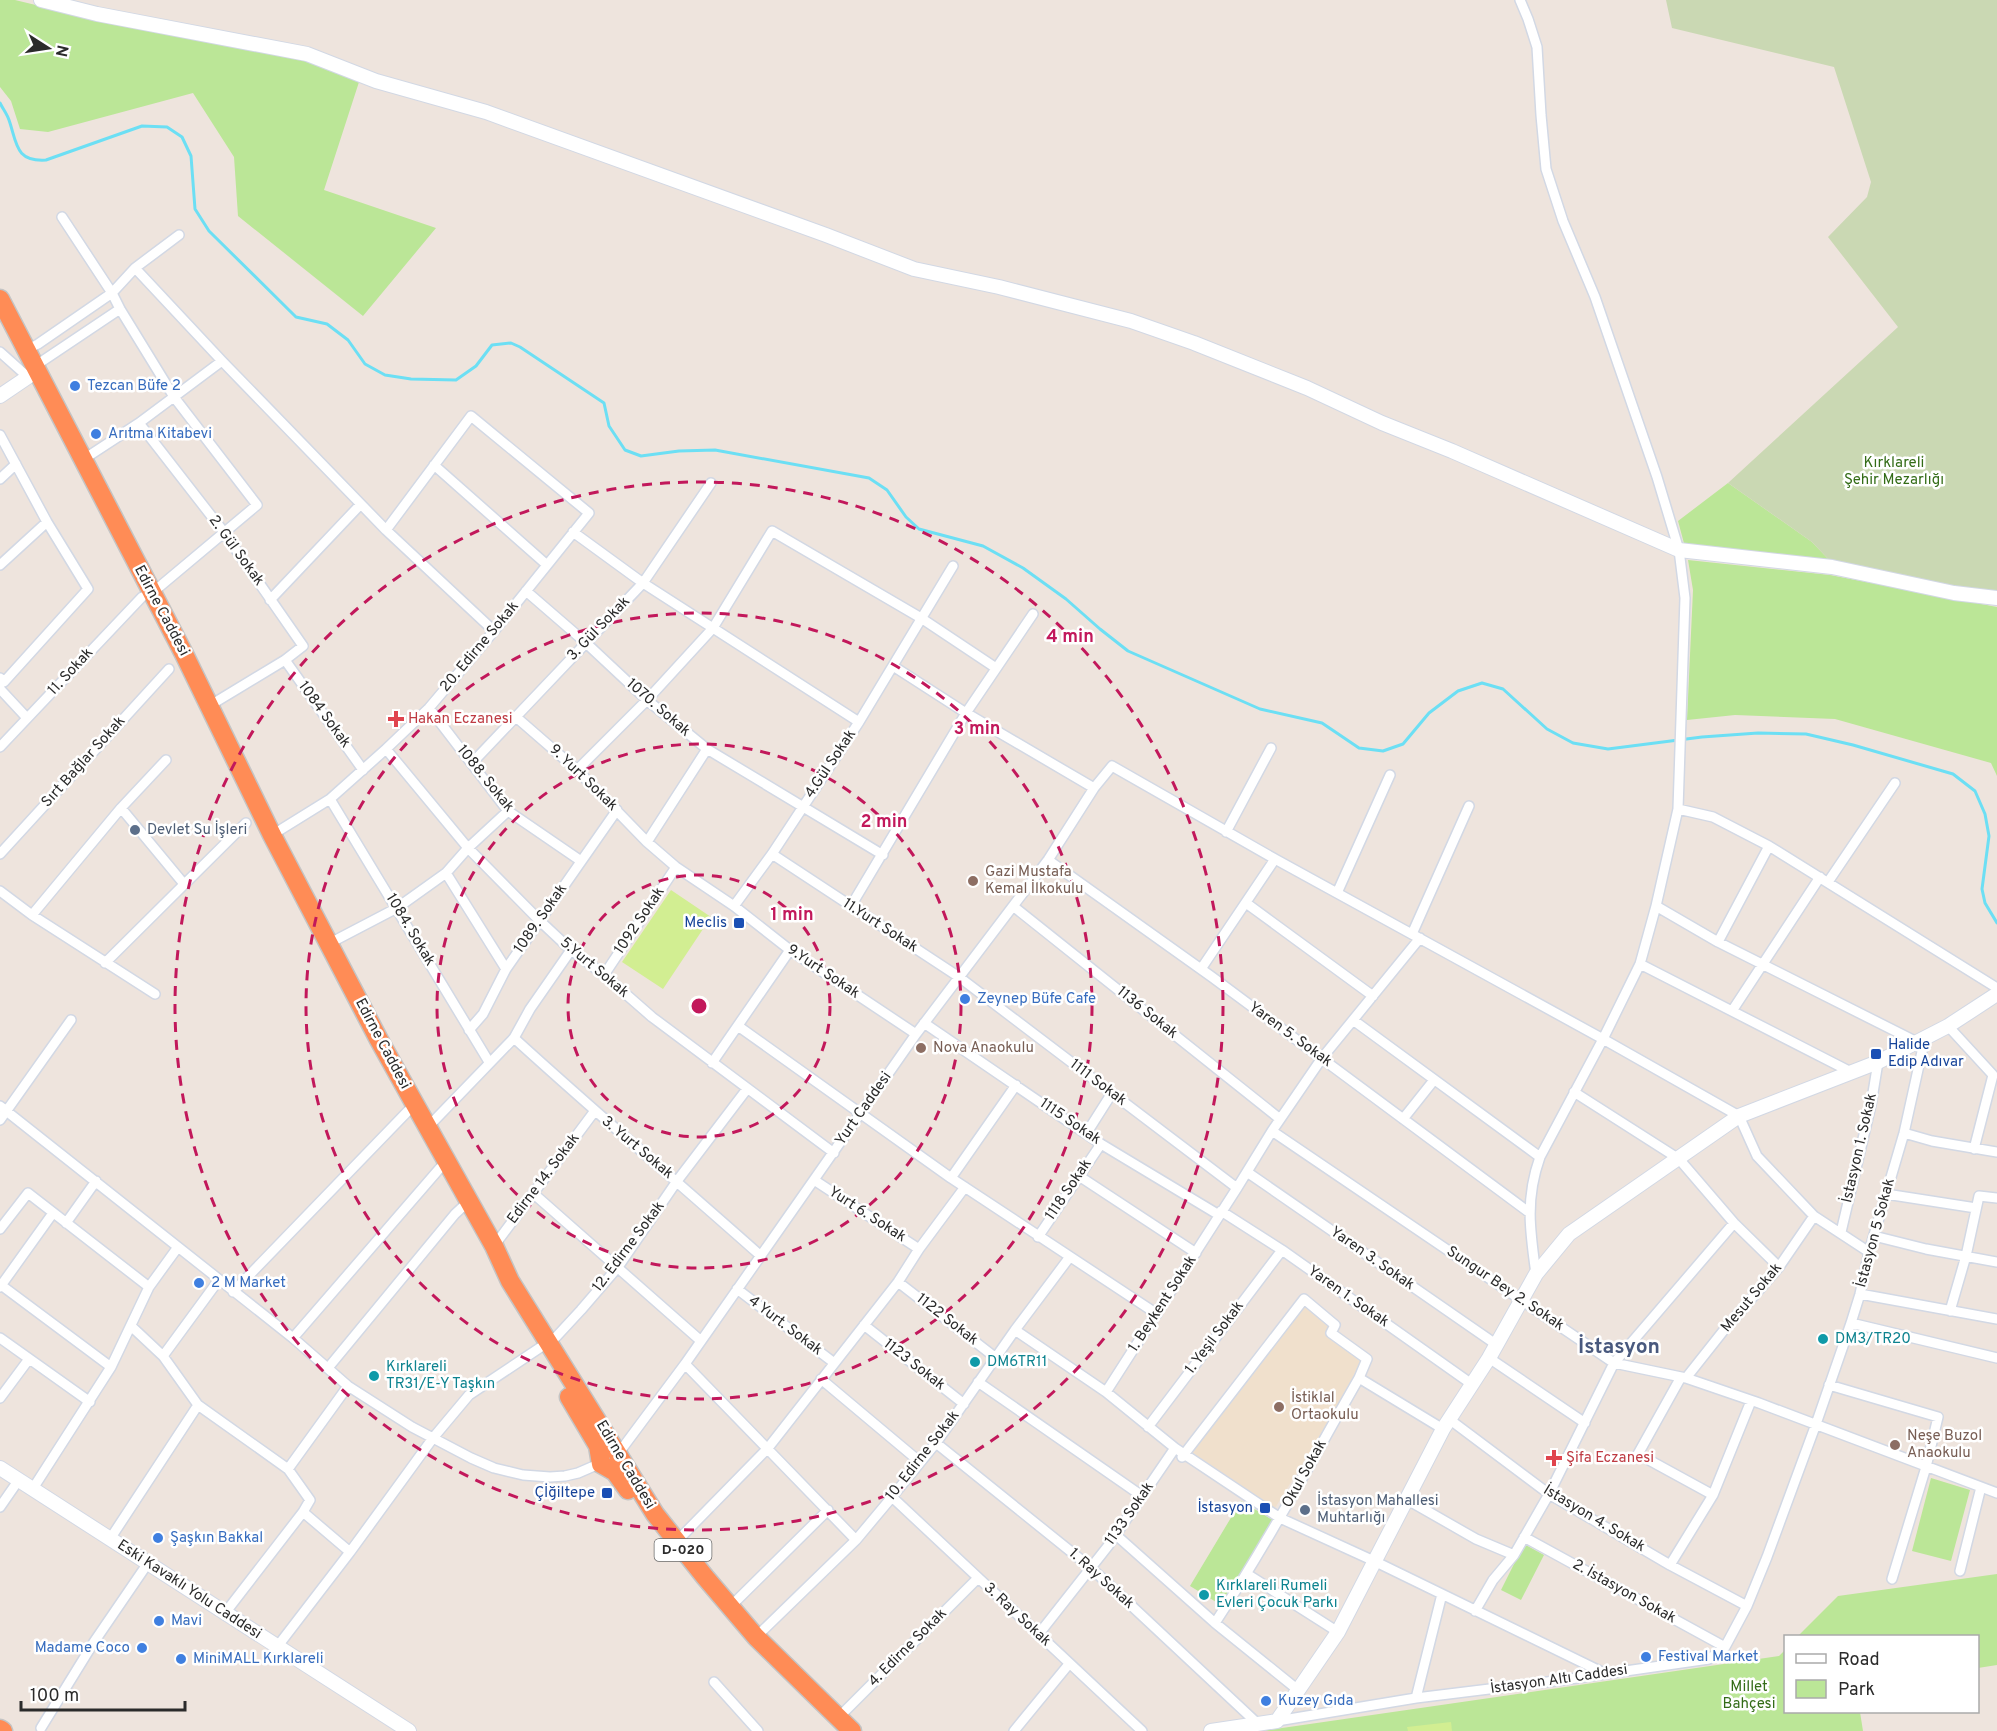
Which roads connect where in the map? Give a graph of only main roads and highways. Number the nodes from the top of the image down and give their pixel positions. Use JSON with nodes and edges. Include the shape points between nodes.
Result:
{"nodes":[{"id":1,"x":0,"y":299,"type":"edge"},
{"id":2,"x":0,"y":322,"type":"edge"},
{"id":3,"x":28,"y":368,"type":"junction"},
{"id":4,"x":147,"y":595,"type":"junction"},
{"id":5,"x":465,"y":1204,"type":"junction"},
{"id":6,"x":545,"y":1344,"type":"junction"},
{"id":7,"x":610,"y":1458,"type":"junction"},
{"id":8,"x":837,"y":1725,"type":"edge"},
{"id":9,"x":852,"y":1731,"type":"edge"}],
"edges":[{"from":1,"to":3,"type":"highway","name":"Edirne Caddesi"},
{"from":2,"to":3,"type":"highway","name":"Edirne Caddesi"},
{"from":3,"to":4,"type":"highway","name":"Edirne Caddesi"},
{"from":3,"to":4,"type":"highway","name":"Edirne Caddesi","via":[[84,459]]},
{"from":4,"to":5,"type":"highway","name":"Edirne Caddesi","via":[[209,706]]},
{"from":4,"to":5,"type":"highway","name":"Edirne Caddesi","via":[[242,800],[408,1111]]},
{"from":5,"to":6,"type":"highway","name":"Edirne Caddesi"},
{"from":5,"to":6,"type":"highway","name":"Edirne Caddesi","via":[[494,1245]]},
{"from":6,"to":7,"type":"highway","name":"Edirne Caddesi"},
{"from":7,"to":8,"type":"highway","name":"Edirne Caddesi","number":"D-020","via":[[730,1607]]},
{"from":7,"to":8,"type":"highway","name":"Edirne Caddesi","number":"D-020","via":[[615,1472],[716,1606]]},
{"from":8,"to":9,"type":"highway","name":"Edirne Caddesi","number":"D-020"}]}
